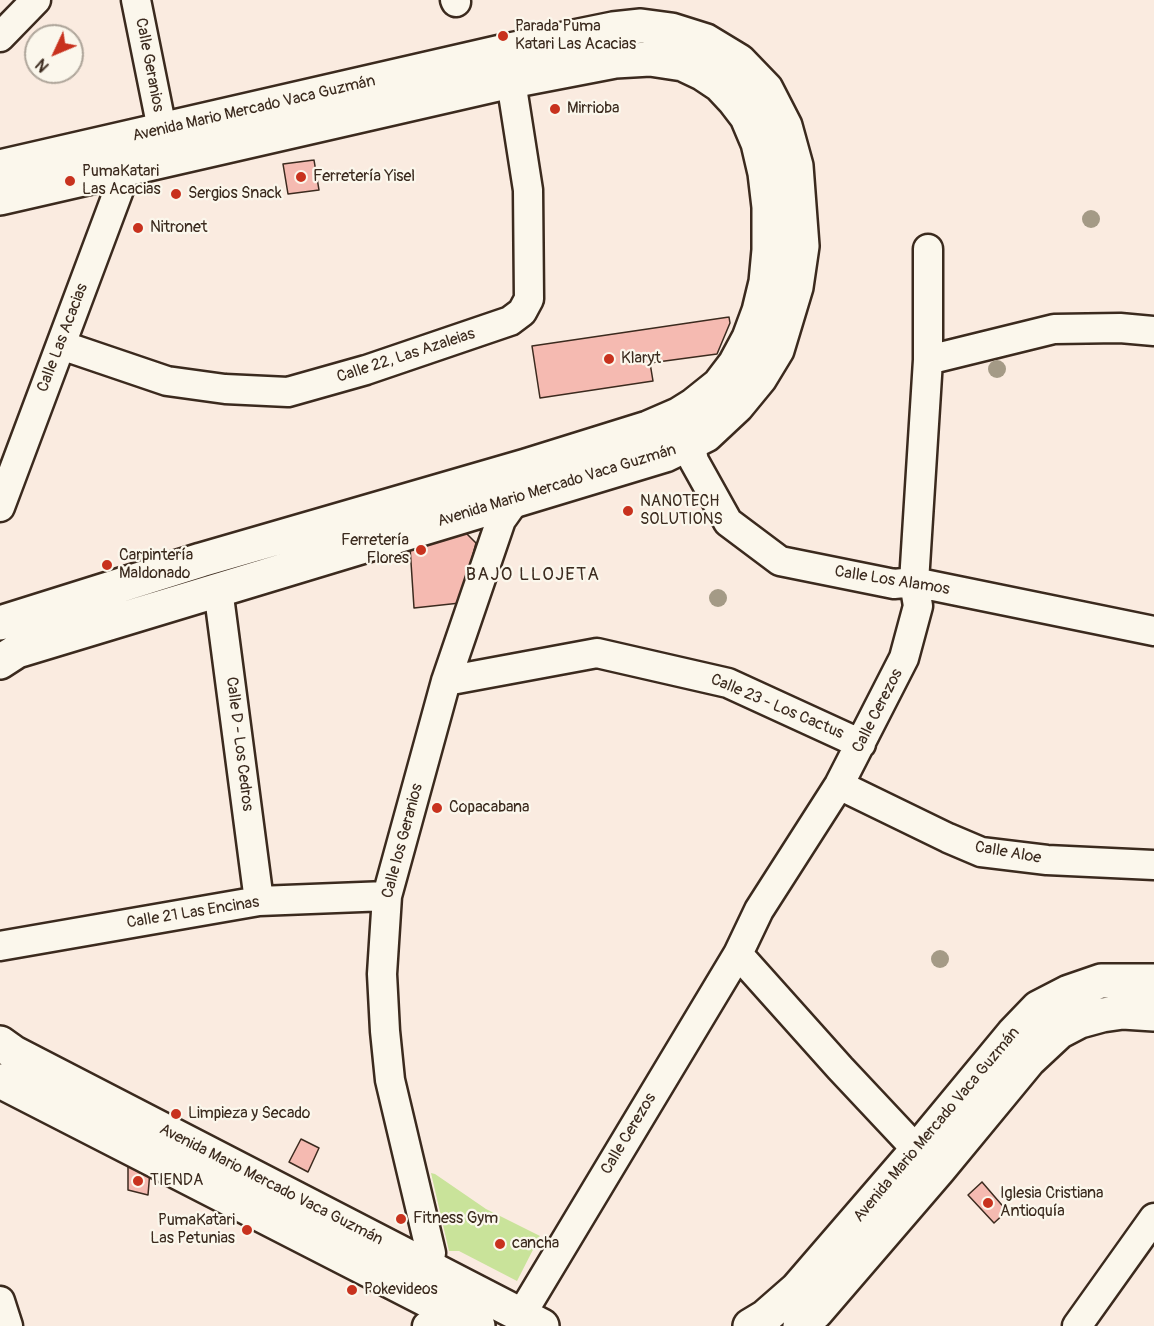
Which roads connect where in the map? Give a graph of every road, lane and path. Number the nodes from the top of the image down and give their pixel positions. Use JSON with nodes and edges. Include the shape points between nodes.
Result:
{"nodes":[{"id":1,"x":36,"y":0,"type":"edge"},
{"id":2,"x":136,"y":0,"type":"edge"},
{"id":3,"x":0,"y":37,"type":"edge"},
{"id":4,"x":508,"y":66,"type":"junction"},
{"id":5,"x":165,"y":144,"type":"junction"},
{"id":6,"x":120,"y":154,"type":"junction"},
{"id":7,"x":0,"y":167,"type":"edge"},
{"id":8,"x":0,"y":198,"type":"edge"},
{"id":9,"x":928,"y":249,"type":"dead end"},
{"id":10,"x":1154,"y":331,"type":"edge"},
{"id":11,"x":61,"y":345,"type":"junction"},
{"id":12,"x":928,"y":360,"type":"junction"},
{"id":13,"x":684,"y":429,"type":"junction"},
{"id":14,"x":512,"y":485,"type":"junction"},
{"id":15,"x":0,"y":507,"type":"edge"},
{"id":16,"x":201,"y":560,"type":"junction"},
{"id":17,"x":914,"y":582,"type":"junction"},
{"id":18,"x":209,"y":592,"type":"junction"},
{"id":19,"x":0,"y":623,"type":"edge"},
{"id":20,"x":1154,"y":631,"type":"edge"},
{"id":21,"x":0,"y":662,"type":"edge"},
{"id":22,"x":446,"y":681,"type":"junction"},
{"id":23,"x":861,"y":744,"type":"junction"},
{"id":24,"x":839,"y":785,"type":"junction"},
{"id":25,"x":1154,"y":865,"type":"edge"},
{"id":26,"x":387,"y":896,"type":"junction"},
{"id":27,"x":259,"y":902,"type":"junction"},
{"id":28,"x":0,"y":946,"type":"edge"},
{"id":29,"x":738,"y":954,"type":"junction"},
{"id":30,"x":1154,"y":981,"type":"edge"},
{"id":31,"x":1154,"y":1014,"type":"edge"},
{"id":32,"x":0,"y":1042,"type":"edge"},
{"id":33,"x":0,"y":1081,"type":"edge"},
{"id":34,"x":928,"y":1160,"type":"junction"},
{"id":35,"x":1154,"y":1218,"type":"edge"},
{"id":36,"x":426,"y":1265,"type":"junction"},
{"id":37,"x":0,"y":1300,"type":"edge"},
{"id":38,"x":434,"y":1316,"type":"edge"},
{"id":39,"x":527,"y":1322,"type":"edge"},
{"id":40,"x":763,"y":1323,"type":"edge"},
{"id":41,"x":8,"y":1326,"type":"edge"},
{"id":42,"x":478,"y":1326,"type":"edge"},
{"id":43,"x":800,"y":1326,"type":"edge"},
{"id":44,"x":1077,"y":1326,"type":"edge"}],
"edges":[{"from":1,"to":3,"type":"street"},
{"from":2,"to":5,"type":"street","name":"Calle Geranios"},
{"from":4,"to":5,"type":"main road","name":"Avenida Mario Mercado Vaca Guzmán"},
{"from":4,"to":11,"type":"street","name":"Calle 22, Las Azaleias","via":[[528,190],[529,299],[522,312],[510,321],[288,392],[167,381]]},
{"from":4,"to":13,"type":"main road","name":"Avenida Mario Mercado Vaca Guzmán","via":[[650,59],[683,64],[720,85],[747,117],[758,143],[769,207],[766,282],[749,338],[735,364],[719,385],[694,405]]},
{"from":5,"to":6,"type":"main road","name":"Avenida Mario Mercado Vaca Guzmán"},
{"from":6,"to":7,"type":"main road","name":"Avenida Mario Mercado Vaca Guzmán"},
{"from":6,"to":8,"type":"main road","name":"Avenida Mario Mercado Vaca Guzmán"},
{"from":6,"to":11,"type":"street","name":"Calle Las Acacias","via":[[120,187]]},
{"from":9,"to":12,"type":"street","name":"Calle Cerezos"},
{"from":10,"to":12,"type":"street","via":[[1054,329]]},
{"from":11,"to":15,"type":"street","name":"Calle Las Acacias"},
{"from":12,"to":17,"type":"street","name":"Calle Cerezos"},
{"from":13,"to":14,"type":"main road","name":"Avenida Mario Mercado Vaca Guzmán","via":[[665,455]]},
{"from":13,"to":17,"type":"street","name":"Calle Los Alamos","via":[[694,461],[728,522],[780,561],[894,584]]},
{"from":14,"to":16,"type":"main road","name":"Avenida Mario Mercado Vaca Guzmán"},
{"from":14,"to":18,"type":"main road","name":"Avenida Mario Mercado Vaca Guzmán"},
{"from":14,"to":22,"type":"street","name":"Calle los Geranios"},
{"from":16,"to":18,"type":"main road"},
{"from":16,"to":19,"type":"main road","name":"Avenida Mario Mercado Vaca Guzmán"},
{"from":17,"to":20,"type":"street","name":"Calle Los Alamos"},
{"from":17,"to":23,"type":"street","name":"Calle Cerezos","via":[[918,606],[904,658]]},
{"from":18,"to":21,"type":"main road","name":"Avenida Mario Mercado Vaca Guzmán","via":[[17,651]]},
{"from":18,"to":27,"type":"street","name":"Calle D - Los Cedros","via":[[220,604]]},
{"from":22,"to":23,"type":"street","name":"Calle 23 - Los Cactus","via":[[597,653],[728,683]]},
{"from":22,"to":26,"type":"street","name":"Calle los Geranios"},
{"from":23,"to":24,"type":"street","name":"Calle Cerezos"},
{"from":24,"to":25,"type":"street","name":"Calle Aloe","via":[[981,852],[1047,860]]},
{"from":24,"to":29,"type":"street","name":"Calle Cerezos","via":[[759,910]]},
{"from":26,"to":27,"type":"street","name":"Calle 21 Las Encinas"},
{"from":26,"to":36,"type":"street","name":"Calle los Geranios","via":[[382,974],[390,1080],[432,1253]]},
{"from":27,"to":28,"type":"street","name":"Calle 21 Las Encinas"},
{"from":29,"to":34,"type":"street"},
{"from":29,"to":39,"type":"street","name":"Calle Cerezos"},
{"from":30,"to":34,"type":"main road","name":"Avenida Mario Mercado Vaca Guzmán","via":[[1101,981],[1038,1008],[1013,1034]]},
{"from":31,"to":34,"type":"main road","name":"Avenida Mario Mercado Vaca Guzmán","via":[[1102,1015],[1059,1032]]},
{"from":32,"to":36,"type":"main road","name":"Avenida Mario Mercado Vaca Guzmán","via":[[14,1053]]},
{"from":33,"to":38,"type":"main road","name":"Avenida Mario Mercado Vaca Guzmán"},
{"from":34,"to":40,"type":"main road","name":"Avenida Mario Mercado Vaca Guzmán"},
{"from":34,"to":43,"type":"main road","name":"Avenida Mario Mercado Vaca Guzmán","via":[[816,1312]]},
{"from":35,"to":44,"type":"street"},
{"from":36,"to":39,"type":"main road","name":"Avenida Mario Mercado Vaca Guzmán"},
{"from":37,"to":41,"type":"street"},
{"from":38,"to":42,"type":"main road","name":"Avenida Mario Mercado Vaca Guzmán"}]}
